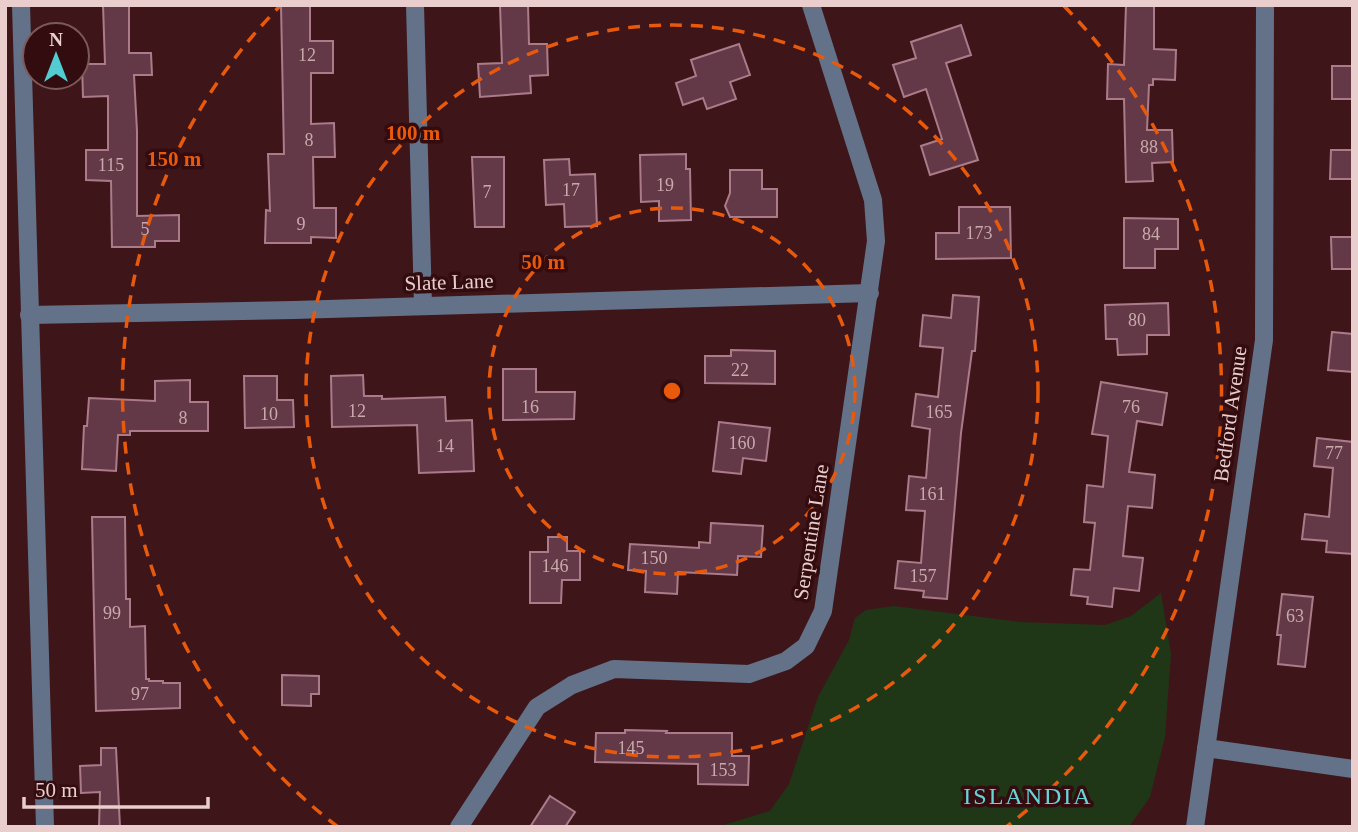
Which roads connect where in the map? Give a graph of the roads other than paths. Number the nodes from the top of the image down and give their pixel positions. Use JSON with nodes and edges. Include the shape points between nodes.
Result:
{"nodes":[{"id":1,"x":21,"y":5,"type":"edge"},
{"id":2,"x":415,"y":5,"type":"edge"},
{"id":3,"x":810,"y":5,"type":"edge"},
{"id":4,"x":1265,"y":5,"type":"edge"},
{"id":5,"x":870,"y":293,"type":"junction"},
{"id":6,"x":423,"y":305,"type":"junction"},
{"id":7,"x":29,"y":315,"type":"junction"},
{"id":8,"x":1206,"y":748,"type":"junction"},
{"id":9,"x":1353,"y":769,"type":"edge"},
{"id":10,"x":45,"y":827,"type":"edge"},
{"id":11,"x":459,"y":827,"type":"edge"},
{"id":12,"x":1195,"y":827,"type":"edge"}],
"edges":[{"from":1,"to":7,"type":"street"},
{"from":2,"to":6,"type":"street"},
{"from":3,"to":5,"type":"street","name":"Serpentine Lane","via":[[873,200],[876,241]]},
{"from":4,"to":8,"type":"street","name":"Bedford Avenue","via":[[1264,340]]},
{"from":5,"to":6,"type":"street","name":"Slate Lane"},
{"from":5,"to":11,"type":"street","name":"Serpentine Lane","via":[[823,611],[806,646],[786,662],[749,674],[614,669],[572,685],[537,707]]},
{"from":6,"to":7,"type":"street","name":"Slate Lane"},
{"from":7,"to":10,"type":"street"},
{"from":8,"to":9,"type":"street"},
{"from":8,"to":12,"type":"street","name":"Bedford Avenue"}]}
